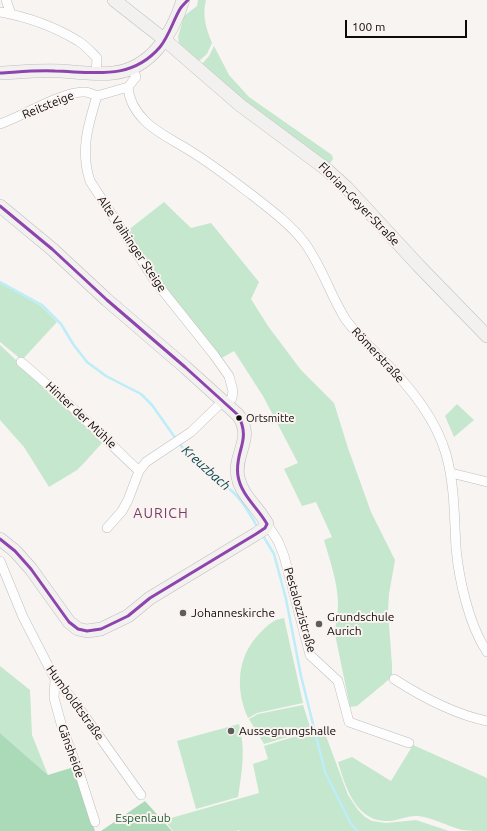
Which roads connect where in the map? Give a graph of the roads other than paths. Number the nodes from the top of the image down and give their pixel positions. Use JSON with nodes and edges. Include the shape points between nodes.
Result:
{"nodes":[{"id":1,"x":6,"y":0,"type":"edge"},
{"id":2,"x":114,"y":0,"type":"edge"},
{"id":3,"x":183,"y":0,"type":"edge"},
{"id":4,"x":0,"y":12,"type":"edge"},
{"id":5,"x":11,"y":14,"type":"junction"},
{"id":6,"x":165,"y":40,"type":"junction"},
{"id":7,"x":132,"y":68,"type":"junction"},
{"id":8,"x":0,"y":73,"type":"edge"},
{"id":9,"x":96,"y":74,"type":"junction"},
{"id":10,"x":128,"y":87,"type":"junction"},
{"id":11,"x":97,"y":96,"type":"junction"},
{"id":12,"x":0,"y":124,"type":"edge"},
{"id":13,"x":0,"y":206,"type":"edge"},
{"id":14,"x":487,"y":336,"type":"edge"},
{"id":15,"x":21,"y":362,"type":"dead end"},
{"id":16,"x":225,"y":402,"type":"junction"},
{"id":17,"x":139,"y":470,"type":"junction"},
{"id":18,"x":451,"y":473,"type":"junction"},
{"id":19,"x":487,"y":482,"type":"edge"},
{"id":20,"x":107,"y":528,"type":"dead end"},
{"id":21,"x":263,"y":528,"type":"junction"},
{"id":22,"x":1,"y":542,"type":"edge"},
{"id":23,"x":0,"y":561,"type":"edge"},
{"id":24,"x":487,"y":652,"type":"edge"},
{"id":25,"x":55,"y":679,"type":"junction"},
{"id":26,"x":394,"y":679,"type":"dead end"},
{"id":27,"x":487,"y":721,"type":"edge"},
{"id":28,"x":408,"y":743,"type":"dead end"},
{"id":29,"x":141,"y":795,"type":"dead end"},
{"id":30,"x":95,"y":822,"type":"dead end"}],
"edges":[{"from":1,"to":5,"type":"street"},
{"from":2,"to":6,"type":"main road","name":"Florian-Geyer-Straße"},
{"from":3,"to":6,"type":"main road"},
{"from":4,"to":5,"type":"street"},
{"from":5,"to":9,"type":"street","via":[[56,29],[80,42],[96,58]]},
{"from":6,"to":7,"type":"main road","via":[[150,57]]},
{"from":6,"to":14,"type":"main road","name":"Florian-Geyer-Straße","via":[[240,105],[336,177]]},
{"from":7,"to":9,"type":"main road"},
{"from":7,"to":10,"type":"street","via":[[136,77]]},
{"from":8,"to":9,"type":"main road","via":[[60,71]]},
{"from":10,"to":11,"type":"street"},
{"from":10,"to":18,"type":"street","name":"Römerstraße","via":[[135,108],[146,122],[223,173],[280,216],[304,242],[347,321],[365,344],[379,355],[409,389],[427,413],[439,436]]},
{"from":11,"to":12,"type":"street","name":"Reitsteige","via":[[86,92],[69,94]]},
{"from":11,"to":16,"type":"street","name":"Alte Vaihinger Steige","via":[[86,140],[86,167],[90,181],[155,281],[229,376],[233,390],[232,398]]},
{"from":13,"to":16,"type":"main road"},
{"from":15,"to":17,"type":"street","name":"Hinter der Mühle"},
{"from":16,"to":17,"type":"street","via":[[200,425],[146,462]]},
{"from":16,"to":21,"type":"main road","via":[[241,418],[245,431],[237,469],[238,477],[246,494],[258,508]]},
{"from":17,"to":20,"type":"street","via":[[128,500]]},
{"from":18,"to":19,"type":"street"},
{"from":18,"to":24,"type":"street","name":"Römerstraße","via":[[456,550],[465,603]]},
{"from":21,"to":22,"type":"main road","via":[[150,598],[128,616],[102,629],[87,631],[78,629],[69,622],[27,565],[15,551]]},
{"from":21,"to":28,"type":"street","name":"Pestalozzistraße","via":[[278,541],[284,556],[310,655],[338,681],[349,722]]},
{"from":23,"to":25,"type":"street","name":"Humboldtstraße","via":[[23,617]]},
{"from":25,"to":29,"type":"street","name":"Humboldtstraße","via":[[74,701]]},
{"from":25,"to":30,"type":"street","name":"Gänsheide","via":[[54,698],[62,727]]},
{"from":26,"to":27,"type":"street","via":[[441,706]]}]}
